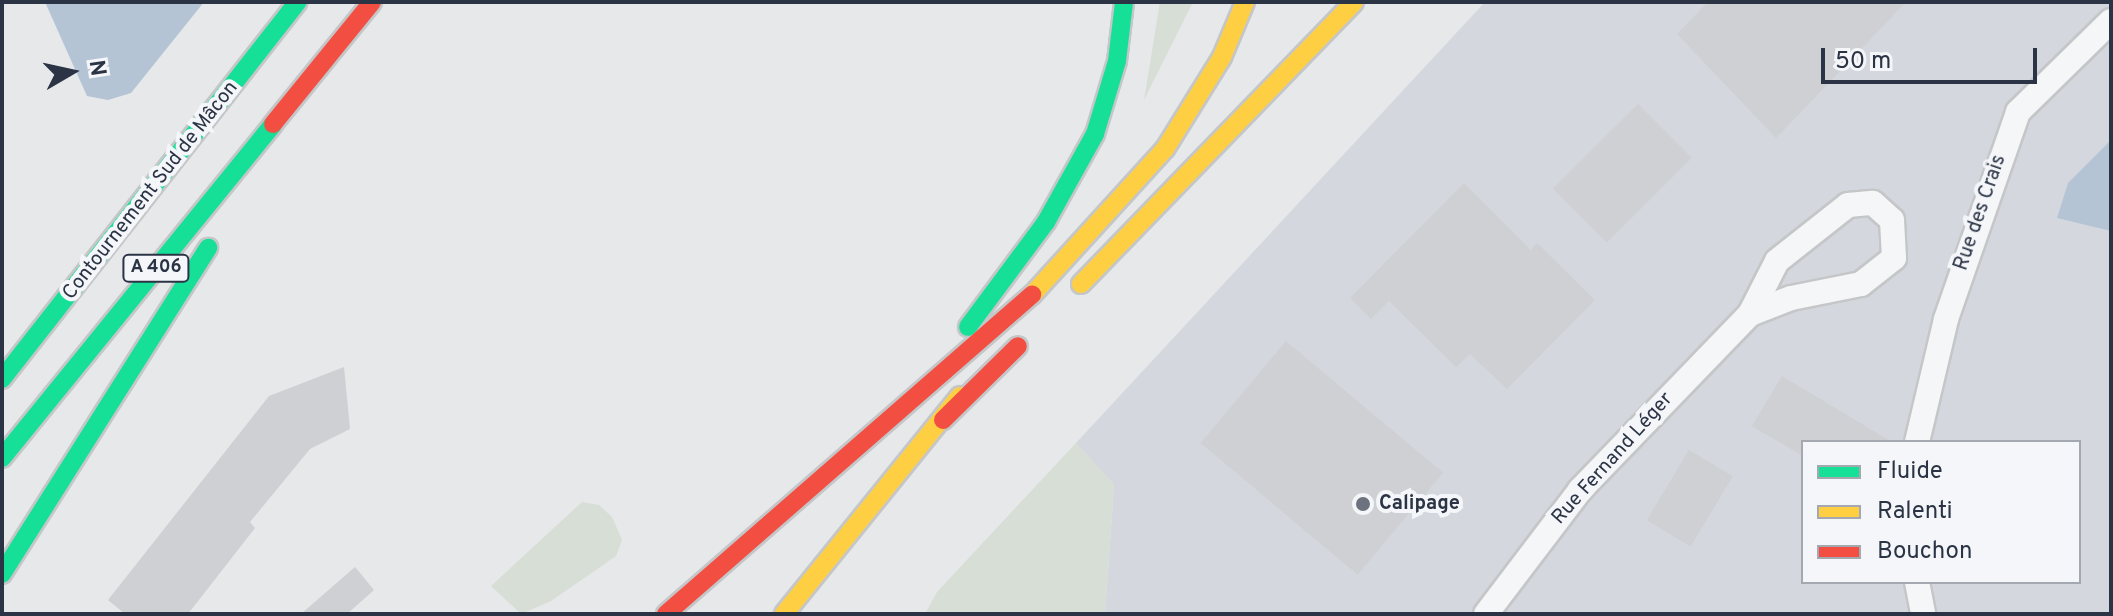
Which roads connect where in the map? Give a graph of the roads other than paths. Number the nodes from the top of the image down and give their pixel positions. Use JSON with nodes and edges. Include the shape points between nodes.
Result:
{"nodes":[{"id":1,"x":298,"y":2,"type":"edge"},
{"id":2,"x":372,"y":2,"type":"edge"},
{"id":3,"x":1124,"y":2,"type":"edge"},
{"id":4,"x":1245,"y":2,"type":"edge"},
{"id":5,"x":1354,"y":2,"type":"edge"},
{"id":6,"x":2111,"y":21,"type":"edge"},
{"id":7,"x":313,"y":81,"type":"junction"},
{"id":8,"x":275,"y":156,"type":"dead end"},
{"id":9,"x":132,"y":214,"type":"junction"},
{"id":10,"x":222,"y":228,"type":"dead end"},
{"id":11,"x":1031,"y":297,"type":"junction"},
{"id":12,"x":1063,"y":302,"type":"dead end"},
{"id":13,"x":1750,"y":314,"type":"junction"},
{"id":14,"x":1029,"y":336,"type":"dead end"},
{"id":15,"x":2,"y":348,"type":"edge"},
{"id":16,"x":2,"y":379,"type":"edge"},
{"id":17,"x":901,"y":415,"type":"junction"},
{"id":18,"x":943,"y":420,"type":"junction"},
{"id":19,"x":1918,"y":440,"type":"edge"},
{"id":20,"x":2,"y":458,"type":"edge"},
{"id":21,"x":2,"y":574,"type":"edge"},
{"id":22,"x":1917,"y":584,"type":"edge"},
{"id":23,"x":666,"y":614,"type":"edge"},
{"id":24,"x":784,"y":614,"type":"edge"},
{"id":25,"x":1486,"y":614,"type":"edge"},
{"id":26,"x":1923,"y":614,"type":"edge"}],
"edges":[{"from":1,"to":9,"type":"highway","name":"Contournement Sud de Mâcon","number":"A 406"},
{"from":2,"to":7,"type":"highway","number":"A 406"},
{"from":3,"to":17,"type":"highway","via":[[1108,96],[1072,179]]},
{"from":4,"to":11,"type":"highway","via":[[1222,57],[1165,149]]},
{"from":5,"to":12,"type":"highway"},
{"from":6,"to":19,"type":"street","name":"Rue des Crais","via":[[2018,112],[1959,276]]},
{"from":7,"to":8,"type":"highway"},
{"from":7,"to":20,"type":"highway","number":"A 406"},
{"from":9,"to":15,"type":"highway"},
{"from":9,"to":16,"type":"highway","name":"Contournement Sud de Mâcon","number":"A 406"},
{"from":10,"to":21,"type":"highway"},
{"from":11,"to":17,"type":"highway"},
{"from":11,"to":18,"type":"highway"},
{"from":13,"to":13,"type":"street","name":"Rue Fernand Léger","via":[[1791,298],[1861,284],[1894,258],[1892,220],[1873,203],[1848,205],[1777,261]]},
{"from":13,"to":25,"type":"street","name":"Rue Fernand Léger","via":[[1580,490]]},
{"from":14,"to":18,"type":"highway"},
{"from":17,"to":23,"type":"highway"},
{"from":18,"to":24,"type":"highway"},
{"from":22,"to":26,"type":"street"}]}
